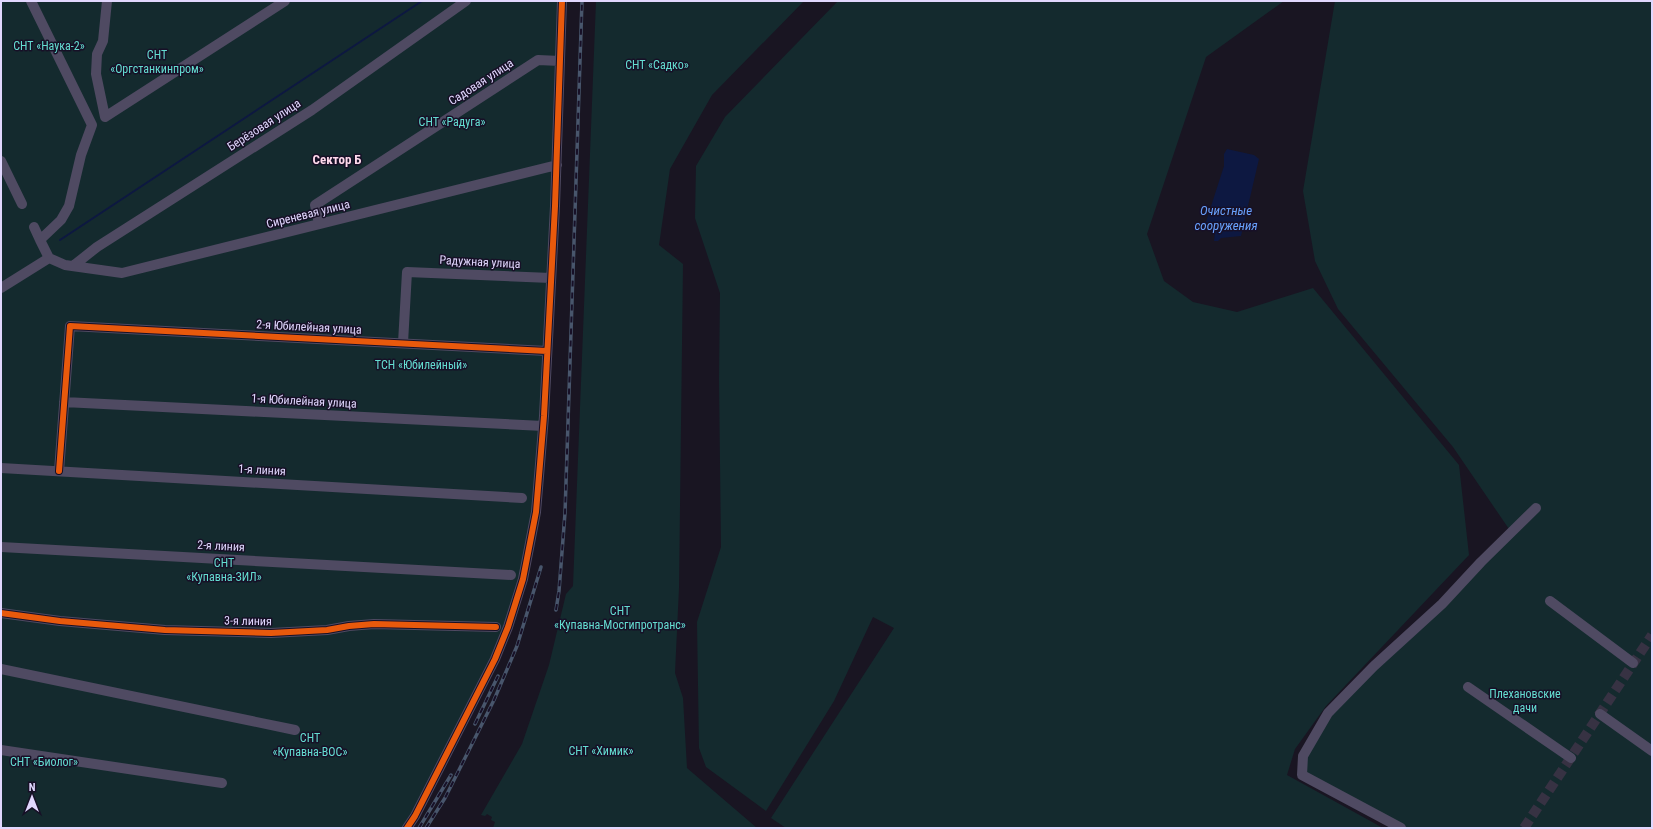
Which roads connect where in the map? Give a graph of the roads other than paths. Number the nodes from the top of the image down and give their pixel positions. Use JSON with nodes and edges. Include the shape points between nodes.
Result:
{"nodes":[{"id":1,"x":31,"y":1,"type":"edge"},
{"id":2,"x":107,"y":1,"type":"edge"},
{"id":3,"x":285,"y":1,"type":"edge"},
{"id":4,"x":466,"y":1,"type":"edge"},
{"id":5,"x":562,"y":1,"type":"edge"},
{"id":6,"x":560,"y":61,"type":"junction"},
{"id":7,"x":1,"y":161,"type":"edge"},
{"id":8,"x":557,"y":166,"type":"junction"},
{"id":9,"x":22,"y":204,"type":"dead end"},
{"id":10,"x":319,"y":224,"type":"junction"},
{"id":11,"x":34,"y":227,"type":"dead end"},
{"id":12,"x":40,"y":240,"type":"junction"},
{"id":13,"x":49,"y":258,"type":"junction"},
{"id":14,"x":69,"y":265,"type":"junction"},
{"id":15,"x":551,"y":278,"type":"junction"},
{"id":16,"x":1,"y":288,"type":"edge"},
{"id":17,"x":403,"y":343,"type":"junction"},
{"id":18,"x":548,"y":351,"type":"junction"},
{"id":19,"x":64,"y":402,"type":"junction"},
{"id":20,"x":543,"y":426,"type":"junction"},
{"id":21,"x":1,"y":468,"type":"edge"},
{"id":22,"x":59,"y":471,"type":"junction"},
{"id":23,"x":522,"y":498,"type":"dead end"},
{"id":24,"x":1536,"y":508,"type":"dead end"},
{"id":25,"x":1,"y":546,"type":"edge"},
{"id":26,"x":511,"y":575,"type":"dead end"},
{"id":27,"x":1550,"y":601,"type":"dead end"},
{"id":28,"x":1,"y":613,"type":"edge"},
{"id":29,"x":496,"y":627,"type":"dead end"},
{"id":30,"x":1633,"y":664,"type":"dead end"},
{"id":31,"x":1,"y":669,"type":"edge"},
{"id":32,"x":1468,"y":687,"type":"dead end"},
{"id":33,"x":1600,"y":714,"type":"dead end"},
{"id":34,"x":295,"y":730,"type":"dead end"},
{"id":35,"x":1,"y":750,"type":"edge"},
{"id":36,"x":1652,"y":751,"type":"edge"},
{"id":37,"x":1571,"y":758,"type":"dead end"},
{"id":38,"x":222,"y":783,"type":"dead end"},
{"id":39,"x":407,"y":828,"type":"edge"},
{"id":40,"x":1401,"y":828,"type":"edge"}],
"edges":[{"from":1,"to":12,"type":"street","via":[[92,125],[81,155],[69,206],[61,220]]},
{"from":2,"to":3,"type":"street","via":[[103,41],[97,54],[96,74],[105,117]]},
{"from":4,"to":14,"type":"street","name":"Берёзовая улица","via":[[312,110]]},
{"from":5,"to":6,"type":"street"},
{"from":6,"to":8,"type":"street"},
{"from":6,"to":10,"type":"street","name":"Садовая улица","via":[[538,60],[315,205]]},
{"from":7,"to":9,"type":"street"},
{"from":8,"to":10,"type":"street","name":"Сиреневая улица"},
{"from":8,"to":15,"type":"street"},
{"from":10,"to":14,"type":"street","name":"Сиреневая улица","via":[[122,272]]},
{"from":11,"to":12,"type":"street"},
{"from":12,"to":13,"type":"street"},
{"from":13,"to":14,"type":"street","name":"Сиреневая улица"},
{"from":13,"to":16,"type":"street"},
{"from":15,"to":17,"type":"street","name":"Радужная улица","via":[[407,272]]},
{"from":15,"to":18,"type":"street"},
{"from":17,"to":18,"type":"street","name":"2-я Юбилейная улица"},
{"from":17,"to":19,"type":"street","name":"2-я Юбилейная улица","via":[[70,326]]},
{"from":18,"to":20,"type":"street"},
{"from":19,"to":20,"type":"street","name":"1-я Юбилейная улица"},
{"from":19,"to":22,"type":"street"},
{"from":20,"to":39,"type":"street","via":[[536,512],[523,579],[508,627],[495,659]]},
{"from":21,"to":22,"type":"street","name":"1-я линия"},
{"from":22,"to":23,"type":"street","name":"1-я линия"},
{"from":24,"to":40,"type":"street","via":[[1442,604],[1328,712],[1302,756],[1302,775]]},
{"from":25,"to":26,"type":"street","name":"2-я линия"},
{"from":27,"to":30,"type":"street"},
{"from":28,"to":29,"type":"street","name":"3-я линия","via":[[165,630],[271,633],[374,624]]},
{"from":31,"to":34,"type":"street"},
{"from":32,"to":37,"type":"street"},
{"from":33,"to":36,"type":"street"},
{"from":35,"to":38,"type":"street"}]}
